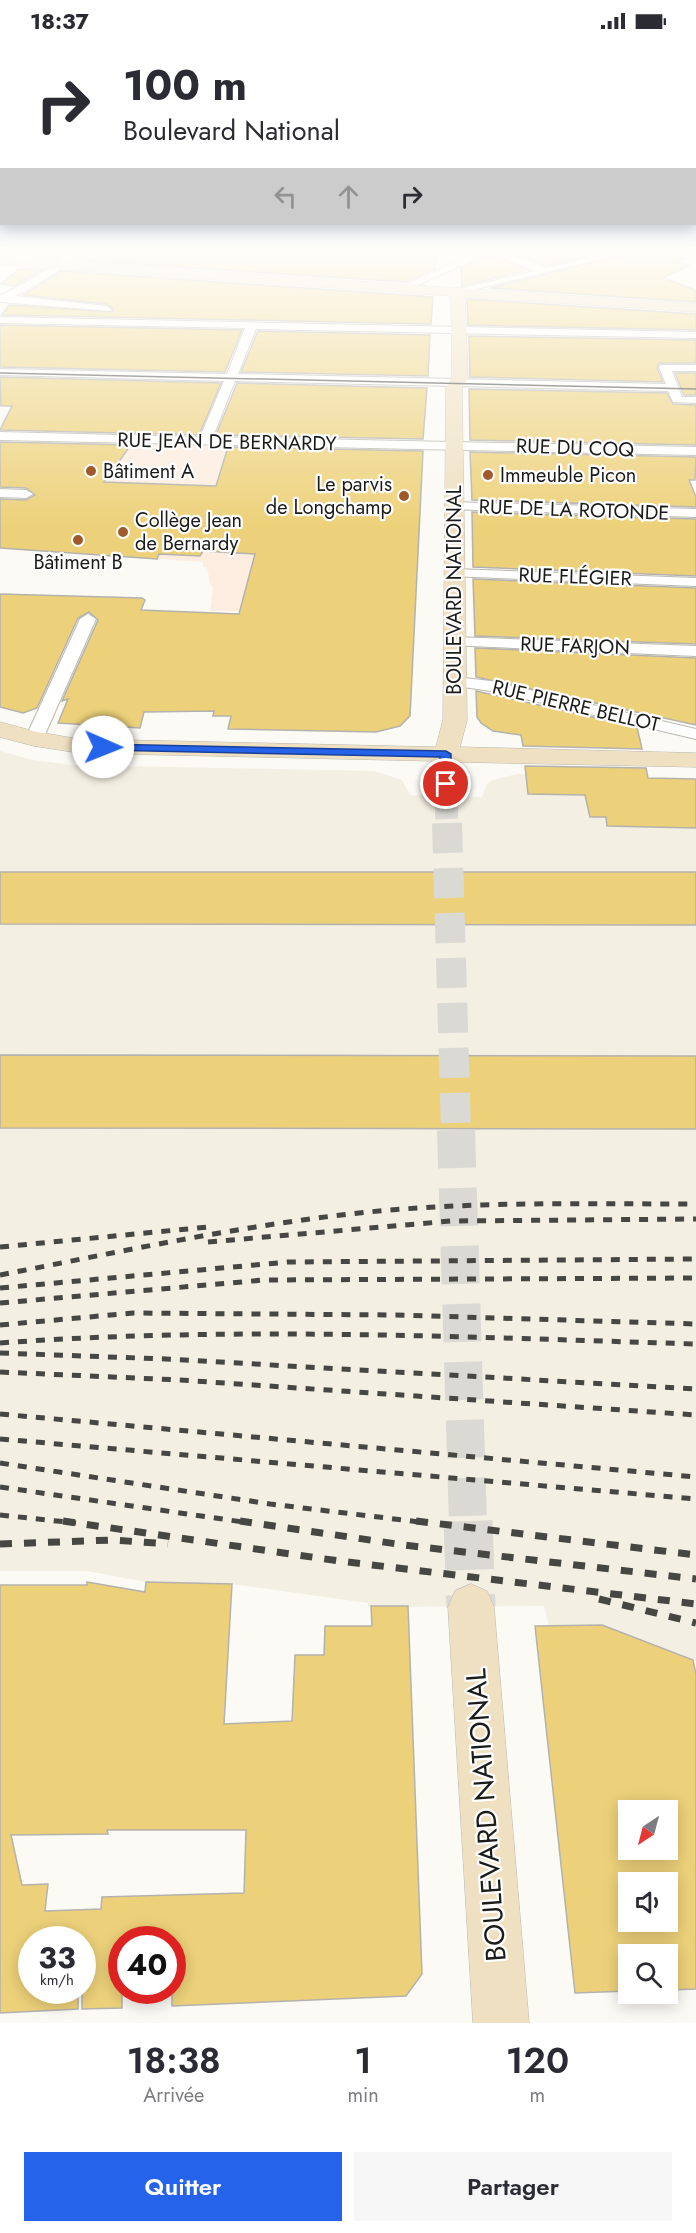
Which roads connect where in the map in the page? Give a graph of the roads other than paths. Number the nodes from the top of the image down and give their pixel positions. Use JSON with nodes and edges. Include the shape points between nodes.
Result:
{"nodes":[{"id":1,"x":245,"y":342,"type":"edge"},
{"id":2,"x":459,"y":342,"type":"edge"},
{"id":3,"x":696,"y":368,"type":"edge"},
{"id":4,"x":0,"y":372,"type":"edge"},
{"id":5,"x":231,"y":378,"type":"junction"},
{"id":6,"x":457,"y":383,"type":"junction"},
{"id":7,"x":668,"y":388,"type":"junction"},
{"id":8,"x":696,"y":400,"type":"edge"},
{"id":9,"x":0,"y":436,"type":"edge"},
{"id":10,"x":205,"y":441,"type":"junction"},
{"id":11,"x":453,"y":446,"type":"junction"},
{"id":12,"x":696,"y":451,"type":"edge"},
{"id":13,"x":0,"y":494,"type":"edge"},
{"id":14,"x":26,"y":494,"type":"dead end"},
{"id":15,"x":453,"y":506,"type":"junction"},
{"id":16,"x":696,"y":513,"type":"edge"},
{"id":17,"x":454,"y":573,"type":"junction"},
{"id":18,"x":696,"y":582,"type":"edge"},
{"id":19,"x":88,"y":619,"type":"dead end"},
{"id":20,"x":454,"y":642,"type":"junction"},
{"id":21,"x":696,"y":651,"type":"edge"},
{"id":22,"x":455,"y":682,"type":"junction"},
{"id":23,"x":0,"y":729,"type":"edge"},
{"id":24,"x":696,"y":734,"type":"edge"},
{"id":25,"x":34,"y":739,"type":"junction"},
{"id":26,"x":446,"y":754,"type":"junction"},
{"id":27,"x":696,"y":760,"type":"edge"},
{"id":28,"x":446,"y":796,"type":"tunnel mouth"},
{"id":29,"x":471,"y":1607,"type":"tunnel mouth"},
{"id":30,"x":501,"y":2023,"type":"edge"}],
"edges":[{"from":1,"to":5,"type":"street"},
{"from":2,"to":6,"type":"main road","name":"BOULEVARD NATIONAL"},
{"from":3,"to":7,"type":"street","via":[[665,368]]},
{"from":4,"to":5,"type":"street"},
{"from":5,"to":6,"type":"street"},
{"from":5,"to":10,"type":"street"},
{"from":6,"to":7,"type":"street"},
{"from":6,"to":11,"type":"main road","name":"BOULEVARD NATIONAL"},
{"from":7,"to":8,"type":"street","via":[[677,400]]},
{"from":9,"to":10,"type":"street","name":"RUE JEAN DE BERNARDY"},
{"from":10,"to":11,"type":"street","name":"RUE JEAN DE BERNARDY"},
{"from":11,"to":12,"type":"street","name":"RUE DU COQ"},
{"from":11,"to":15,"type":"main road","name":"BOULEVARD NATIONAL"},
{"from":13,"to":14,"type":"street"},
{"from":15,"to":16,"type":"street","name":"RUE DE LA ROTONDE"},
{"from":15,"to":17,"type":"main road","name":"BOULEVARD NATIONAL"},
{"from":17,"to":18,"type":"street","name":"RUE FLÉGIER"},
{"from":17,"to":20,"type":"main road","name":"BOULEVARD NATIONAL"},
{"from":19,"to":25,"type":"street"},
{"from":20,"to":21,"type":"street","name":"RUE FARJON"},
{"from":20,"to":22,"type":"main road","name":"BOULEVARD NATIONAL"},
{"from":22,"to":24,"type":"street","name":"RUE PIERRE BELLOT","via":[[491,686]]},
{"from":22,"to":26,"type":"main road","name":"BOULEVARD NATIONAL","via":[[454,726]]},
{"from":23,"to":25,"type":"main road"},
{"from":25,"to":26,"type":"main road","via":[[79,746]]},
{"from":26,"to":27,"type":"main road"},
{"from":26,"to":28,"type":"main road","name":"BOULEVARD NATIONAL"},
{"from":29,"to":30,"type":"main road","name":"BOULEVARD NATIONAL"}]}
